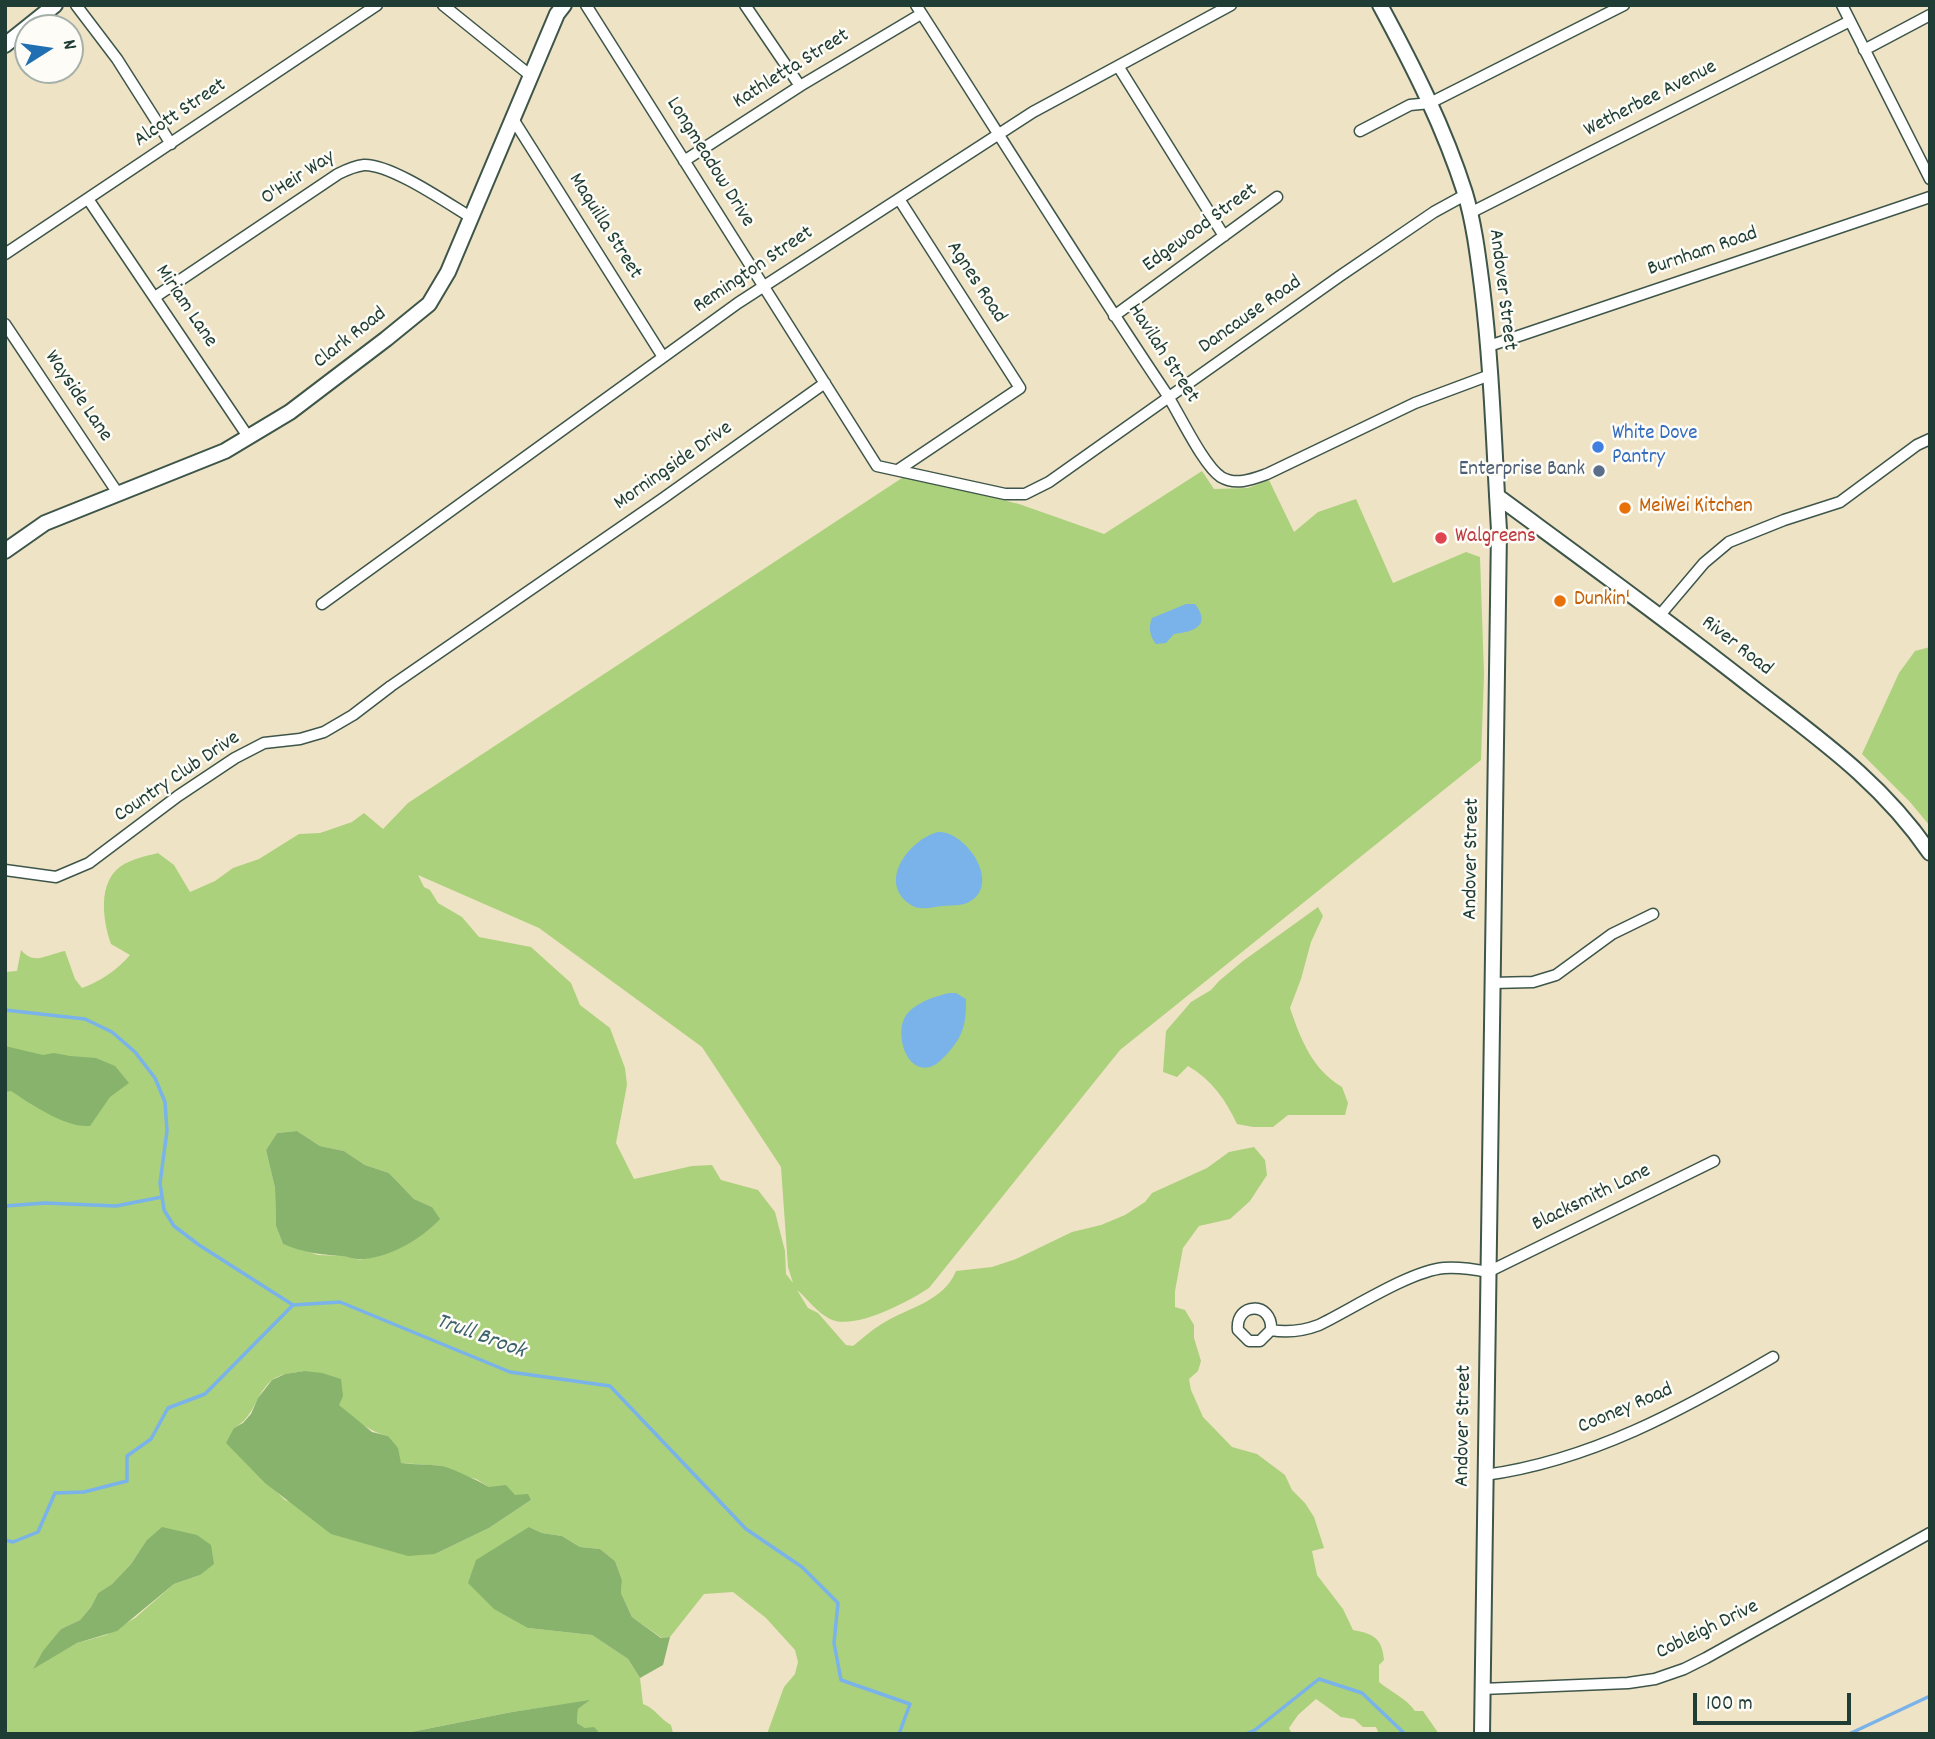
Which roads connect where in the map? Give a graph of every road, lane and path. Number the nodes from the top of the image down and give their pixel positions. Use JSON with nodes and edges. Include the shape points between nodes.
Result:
{"nodes":[{"id":1,"x":55,"y":5,"type":"edge"},
{"id":2,"x":76,"y":5,"type":"edge"},
{"id":3,"x":377,"y":5,"type":"edge"},
{"id":4,"x":443,"y":5,"type":"edge"},
{"id":5,"x":564,"y":5,"type":"edge"},
{"id":6,"x":586,"y":5,"type":"edge"},
{"id":7,"x":745,"y":5,"type":"edge"},
{"id":8,"x":1231,"y":5,"type":"edge"},
{"id":9,"x":1380,"y":5,"type":"edge"},
{"id":10,"x":1624,"y":5,"type":"edge"},
{"id":11,"x":1842,"y":5,"type":"edge"},
{"id":12,"x":919,"y":9,"type":"edge"},
{"id":13,"x":1930,"y":15,"type":"edge"},
{"id":14,"x":1850,"y":21,"type":"junction"},
{"id":15,"x":5,"y":45,"type":"edge"},
{"id":16,"x":1864,"y":50,"type":"junction"},
{"id":17,"x":1118,"y":66,"type":"junction"},
{"id":18,"x":531,"y":76,"type":"junction"},
{"id":19,"x":800,"y":86,"type":"junction"},
{"id":20,"x":1430,"y":103,"type":"junction"},
{"id":21,"x":513,"y":119,"type":"junction"},
{"id":22,"x":1360,"y":131,"type":"dead end"},
{"id":23,"x":998,"y":134,"type":"junction"},
{"id":24,"x":171,"y":144,"type":"junction"},
{"id":25,"x":684,"y":161,"type":"junction"},
{"id":26,"x":1930,"y":179,"type":"edge"},
{"id":27,"x":1465,"y":195,"type":"junction"},
{"id":28,"x":1277,"y":197,"type":"dead end"},
{"id":29,"x":1930,"y":198,"type":"edge"},
{"id":30,"x":88,"y":199,"type":"junction"},
{"id":31,"x":899,"y":199,"type":"junction"},
{"id":32,"x":1470,"y":213,"type":"junction"},
{"id":33,"x":472,"y":218,"type":"junction"},
{"id":34,"x":1224,"y":236,"type":"junction"},
{"id":35,"x":5,"y":254,"type":"edge"},
{"id":36,"x":764,"y":286,"type":"junction"},
{"id":37,"x":155,"y":296,"type":"junction"},
{"id":38,"x":1114,"y":316,"type":"junction"},
{"id":39,"x":5,"y":324,"type":"edge"},
{"id":40,"x":1489,"y":346,"type":"junction"},
{"id":41,"x":663,"y":357,"type":"junction"},
{"id":42,"x":1490,"y":375,"type":"junction"},
{"id":43,"x":825,"y":383,"type":"junction"},
{"id":44,"x":1168,"y":397,"type":"junction"},
{"id":45,"x":249,"y":438,"type":"junction"},
{"id":46,"x":1930,"y":439,"type":"edge"},
{"id":47,"x":898,"y":470,"type":"junction"},
{"id":48,"x":117,"y":492,"type":"junction"},
{"id":49,"x":1025,"y":494,"type":"joint"},
{"id":50,"x":1497,"y":496,"type":"junction"},
{"id":51,"x":5,"y":551,"type":"edge"},
{"id":52,"x":543,"y":580,"type":"joint"},
{"id":53,"x":322,"y":604,"type":"dead end"},
{"id":54,"x":1660,"y":615,"type":"junction"},
{"id":55,"x":1930,"y":853,"type":"edge"},
{"id":56,"x":5,"y":870,"type":"edge"},
{"id":57,"x":1653,"y":914,"type":"dead end"},
{"id":58,"x":1492,"y":983,"type":"junction"},
{"id":59,"x":1714,"y":1161,"type":"dead end"},
{"id":60,"x":1488,"y":1272,"type":"junction"},
{"id":61,"x":1270,"y":1330,"type":"dead end"},
{"id":62,"x":1773,"y":1357,"type":"dead end"},
{"id":63,"x":1485,"y":1475,"type":"junction"},
{"id":64,"x":1930,"y":1533,"type":"edge"},
{"id":65,"x":1482,"y":1689,"type":"junction"},
{"id":66,"x":1482,"y":1734,"type":"edge"}],
"edges":[{"from":1,"to":15,"type":"main road"},
{"from":2,"to":24,"type":"street"},
{"from":3,"to":24,"type":"street","name":"Alcott Street"},
{"from":4,"to":18,"type":"street"},
{"from":5,"to":18,"type":"main road","name":"Clark Road"},
{"from":6,"to":25,"type":"street","name":"Longmeadow Drive"},
{"from":7,"to":19,"type":"street"},
{"from":8,"to":17,"type":"street","name":"Remington Street"},
{"from":9,"to":20,"type":"main road","name":"Andover Street"},
{"from":10,"to":20,"type":"street"},
{"from":11,"to":14,"type":"street"},
{"from":12,"to":19,"type":"street","name":"Kathletta Street"},
{"from":12,"to":23,"type":"street","name":"Havilah Street"},
{"from":13,"to":16,"type":"street"},
{"from":14,"to":16,"type":"street"},
{"from":14,"to":32,"type":"street","name":"Wetherbee Avenue"},
{"from":16,"to":26,"type":"street"},
{"from":17,"to":23,"type":"street","name":"Remington Street"},
{"from":17,"to":34,"type":"street"},
{"from":18,"to":21,"type":"main road","name":"Clark Road"},
{"from":19,"to":25,"type":"street","name":"Kathletta Street"},
{"from":20,"to":22,"type":"street","via":[[1410,105]]},
{"from":20,"to":27,"type":"main road","name":"Andover Street"},
{"from":21,"to":33,"type":"main road","name":"Clark Road"},
{"from":21,"to":41,"type":"street","name":"Maquilla Street"},
{"from":23,"to":31,"type":"street","name":"Remington Street"},
{"from":23,"to":38,"type":"street","name":"Havilah Street"},
{"from":24,"to":30,"type":"street","name":"Alcott Street"},
{"from":25,"to":36,"type":"street","name":"Longmeadow Drive"},
{"from":27,"to":32,"type":"main road","name":"Andover Street"},
{"from":27,"to":44,"type":"street","name":"Dancause Road"},
{"from":28,"to":34,"type":"street","name":"Edgewood Street"},
{"from":29,"to":40,"type":"street","name":"Burnham Road"},
{"from":30,"to":35,"type":"street","name":"Alcott Street"},
{"from":30,"to":37,"type":"street","name":"Miriam Lane"},
{"from":31,"to":36,"type":"street","name":"Remington Street"},
{"from":31,"to":47,"type":"street","name":"Agnes Road","via":[[1020,388]]},
{"from":32,"to":40,"type":"main road","name":"Andover Street"},
{"from":33,"to":37,"type":"street","name":"O'Heir Way","via":[[393,172],[364,165],[351,168]]},
{"from":33,"to":45,"type":"main road","name":"Clark Road","via":[[429,304],[290,412]]},
{"from":34,"to":38,"type":"street","name":"Edgewood Street"},
{"from":36,"to":41,"type":"street","name":"Remington Street"},
{"from":36,"to":43,"type":"street","name":"Longmeadow Drive"},
{"from":37,"to":45,"type":"street","name":"Miriam Lane"},
{"from":38,"to":44,"type":"street","name":"Havilah Street"},
{"from":39,"to":48,"type":"street","name":"Wayside Lane"},
{"from":40,"to":42,"type":"main road","name":"Andover Street"},
{"from":41,"to":53,"type":"street","name":"Remington Street"},
{"from":42,"to":44,"type":"street","name":"Havilah Street","via":[[1415,403],[1248,481],[1218,475]]},
{"from":42,"to":50,"type":"main road","name":"Andover Street"},
{"from":43,"to":47,"type":"street","name":"Longmeadow Drive","via":[[877,466]]},
{"from":43,"to":52,"type":"street","name":"Morningside Drive"},
{"from":44,"to":49,"type":"street","name":"Dancause Road","via":[[1049,482]]},
{"from":45,"to":48,"type":"main road","name":"Clark Road"},
{"from":46,"to":54,"type":"street","via":[[1840,502],[1729,541]]},
{"from":47,"to":49,"type":"street","name":"Longmeadow Drive","via":[[1005,494]]},
{"from":48,"to":51,"type":"main road","name":"Clark Road","via":[[46,523]]},
{"from":50,"to":54,"type":"main road","name":"River Road"},
{"from":50,"to":58,"type":"main road","name":"Andover Street"},
{"from":52,"to":56,"type":"street","name":"Country Club Drive","via":[[352,715],[324,732],[264,743],[235,758],[89,863],[56,877]]},
{"from":54,"to":55,"type":"main road","name":"River Road","via":[[1883,793]]},
{"from":57,"to":58,"type":"street","via":[[1612,934],[1556,975],[1533,982]]},
{"from":58,"to":60,"type":"main road","name":"Andover Street"},
{"from":59,"to":60,"type":"street","name":"Blacksmith Lane"},
{"from":60,"to":61,"type":"street","via":[[1429,1271],[1320,1325],[1296,1331]]},
{"from":60,"to":63,"type":"main road","name":"Andover Street"},
{"from":62,"to":63,"type":"street","name":"Cooney Road","via":[[1635,1432],[1512,1472]]},
{"from":63,"to":65,"type":"main road","name":"Andover Street"},
{"from":64,"to":65,"type":"street","name":"Cobleigh Drive","via":[[1665,1676],[1628,1683]]},
{"from":65,"to":66,"type":"main road","name":"Andover Street"}]}
